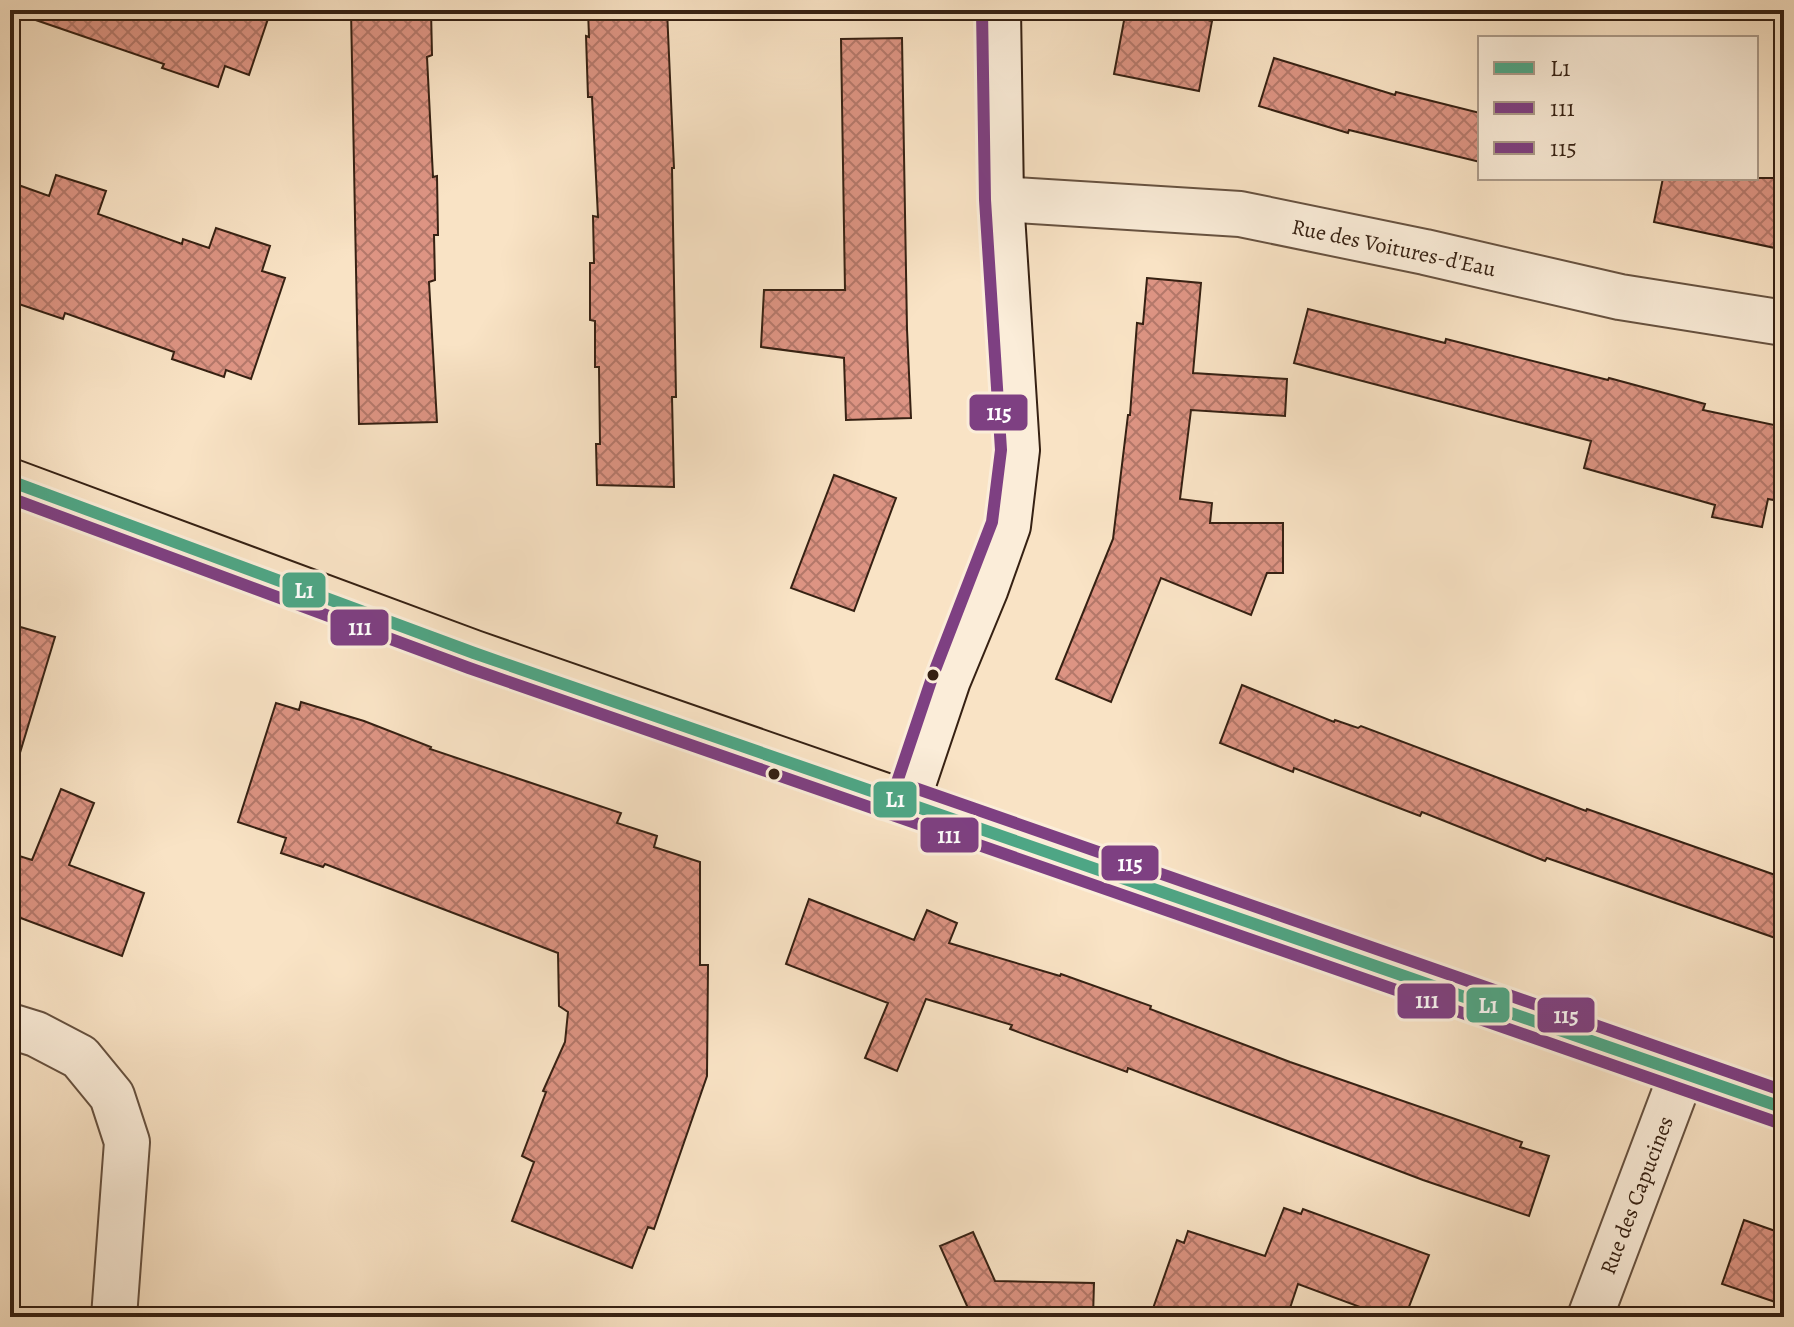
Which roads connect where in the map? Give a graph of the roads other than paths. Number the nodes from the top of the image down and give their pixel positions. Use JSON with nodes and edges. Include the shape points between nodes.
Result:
{"nodes":[{"id":1,"x":998,"y":10,"type":"edge"},
{"id":2,"x":1001,"y":199,"type":"junction"},
{"id":3,"x":1784,"y":323,"type":"edge"},
{"id":4,"x":10,"y":481,"type":"edge"},
{"id":5,"x":907,"y":802,"type":"junction"},
{"id":6,"x":10,"y":1026,"type":"edge"},
{"id":7,"x":1682,"y":1073,"type":"junction"},
{"id":8,"x":1784,"y":1108,"type":"edge"},
{"id":9,"x":114,"y":1317,"type":"edge"},
{"id":10,"x":1590,"y":1317,"type":"edge"}],
"edges":[{"from":1,"to":2,"type":"street"},
{"from":2,"to":3,"type":"street","name":"Rue des Voitures-d'Eau","via":[[1240,214],[1620,297]]},
{"from":2,"to":5,"type":"street","via":[[1017,450],[1008,526]]},
{"from":4,"to":5,"type":"main road","via":[[474,653]]},
{"from":5,"to":7,"type":"main road"},
{"from":6,"to":9,"type":"street","via":[[80,1057],[112,1096],[127,1142]]},
{"from":7,"to":8,"type":"main road"},
{"from":7,"to":10,"type":"street","name":"Rue des Capucines"}]}
